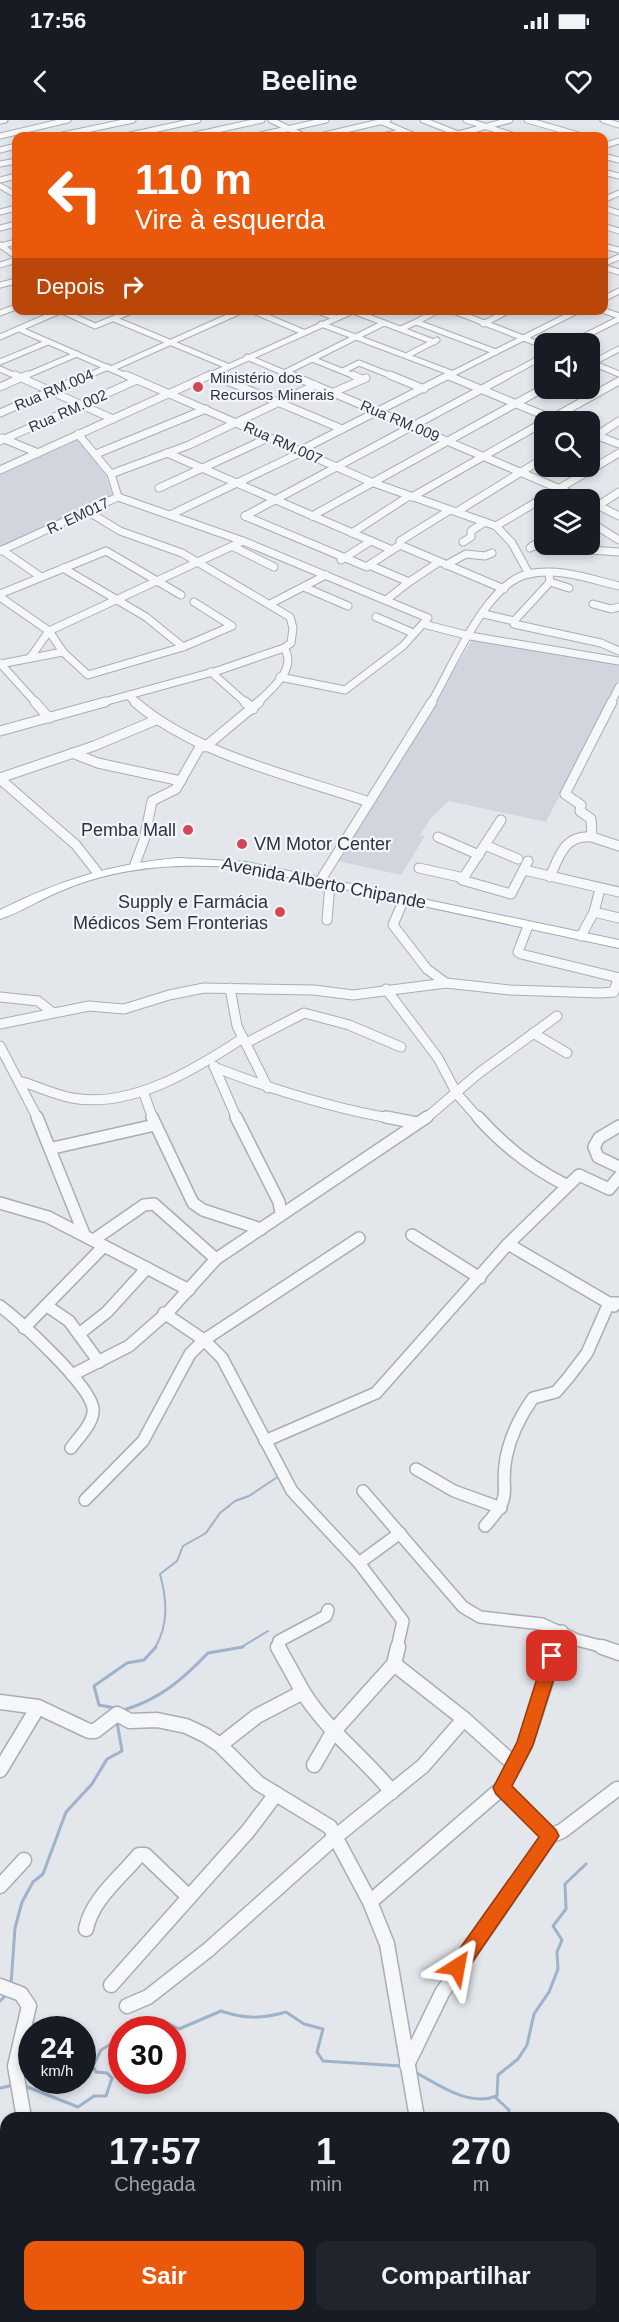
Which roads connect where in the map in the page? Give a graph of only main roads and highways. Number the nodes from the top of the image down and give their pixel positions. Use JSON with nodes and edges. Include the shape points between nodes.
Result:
{"nodes":[{"id":1,"x":0,"y":915,"type":"edge"},
{"id":2,"x":619,"y":944,"type":"edge"}],
"edges":[{"from":1,"to":2,"type":"main road","name":"Avenida Alberto Chipande","via":[[97,872],[135,864],[218,861]]}]}
